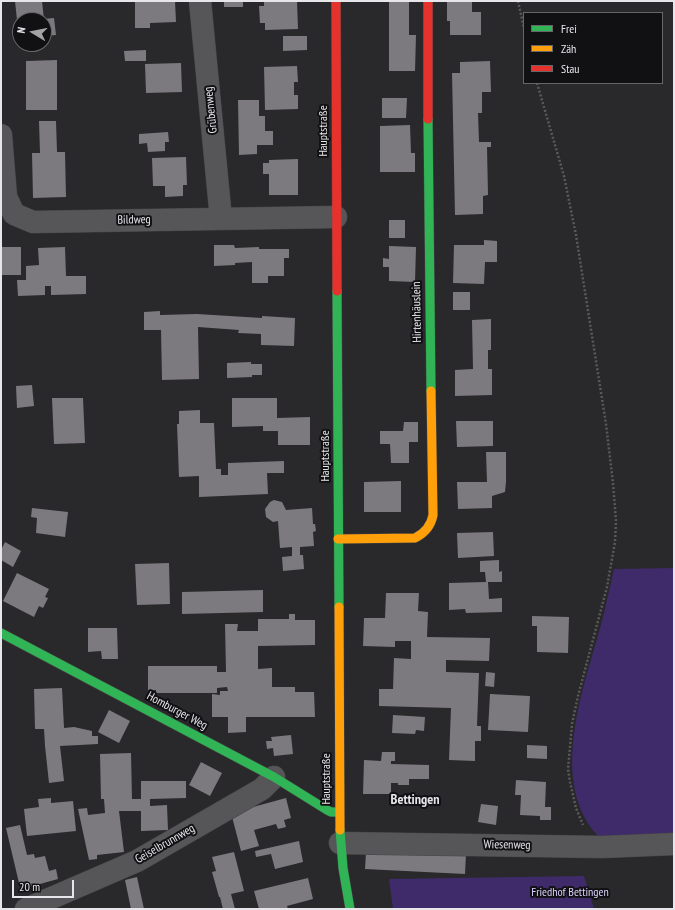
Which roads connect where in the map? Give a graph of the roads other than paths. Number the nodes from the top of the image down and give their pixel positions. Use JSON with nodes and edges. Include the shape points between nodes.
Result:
{"nodes":[{"id":1,"x":200,"y":1,"type":"edge"},
{"id":2,"x":336,"y":1,"type":"edge"},
{"id":3,"x":428,"y":1,"type":"edge"},
{"id":4,"x":1,"y":135,"type":"edge"},
{"id":5,"x":336,"y":217,"type":"junction"},
{"id":6,"x":221,"y":219,"type":"junction"},
{"id":7,"x":338,"y":539,"type":"junction"},
{"id":8,"x":1,"y":633,"type":"edge"},
{"id":9,"x":274,"y":777,"type":"junction"},
{"id":10,"x":339,"y":812,"type":"junction"},
{"id":11,"x":340,"y":843,"type":"junction"},
{"id":12,"x":674,"y":844,"type":"edge"},
{"id":13,"x":38,"y":907,"type":"edge"},
{"id":14,"x":350,"y":909,"type":"edge"}],
"edges":[{"from":1,"to":6,"type":"street","name":"Grübenweg"},
{"from":2,"to":5,"type":"street","name":"Hauptstraße"},
{"from":3,"to":7,"type":"street","name":"Hirtenhäuslein","via":[[429,301],[434,515],[430,527],[415,538]]},
{"from":4,"to":6,"type":"street","name":"Bildweg","via":[[6,197],[14,214],[33,222]]},
{"from":5,"to":6,"type":"street","name":"Bildweg"},
{"from":5,"to":7,"type":"street","name":"Hauptstraße"},
{"from":7,"to":10,"type":"street","name":"Hauptstraße"},
{"from":8,"to":9,"type":"street","name":"Homburger Weg"},
{"from":9,"to":10,"type":"street","name":"Homburger Weg","via":[[327,810]]},
{"from":9,"to":13,"type":"street","name":"Geiselbrunnweg","via":[[262,789],[137,861]]},
{"from":10,"to":11,"type":"street","name":"Hauptstraße"},
{"from":11,"to":12,"type":"street","name":"Wiesenweg","via":[[588,846]]},
{"from":11,"to":14,"type":"street","name":"Hauptstraße"}]}
